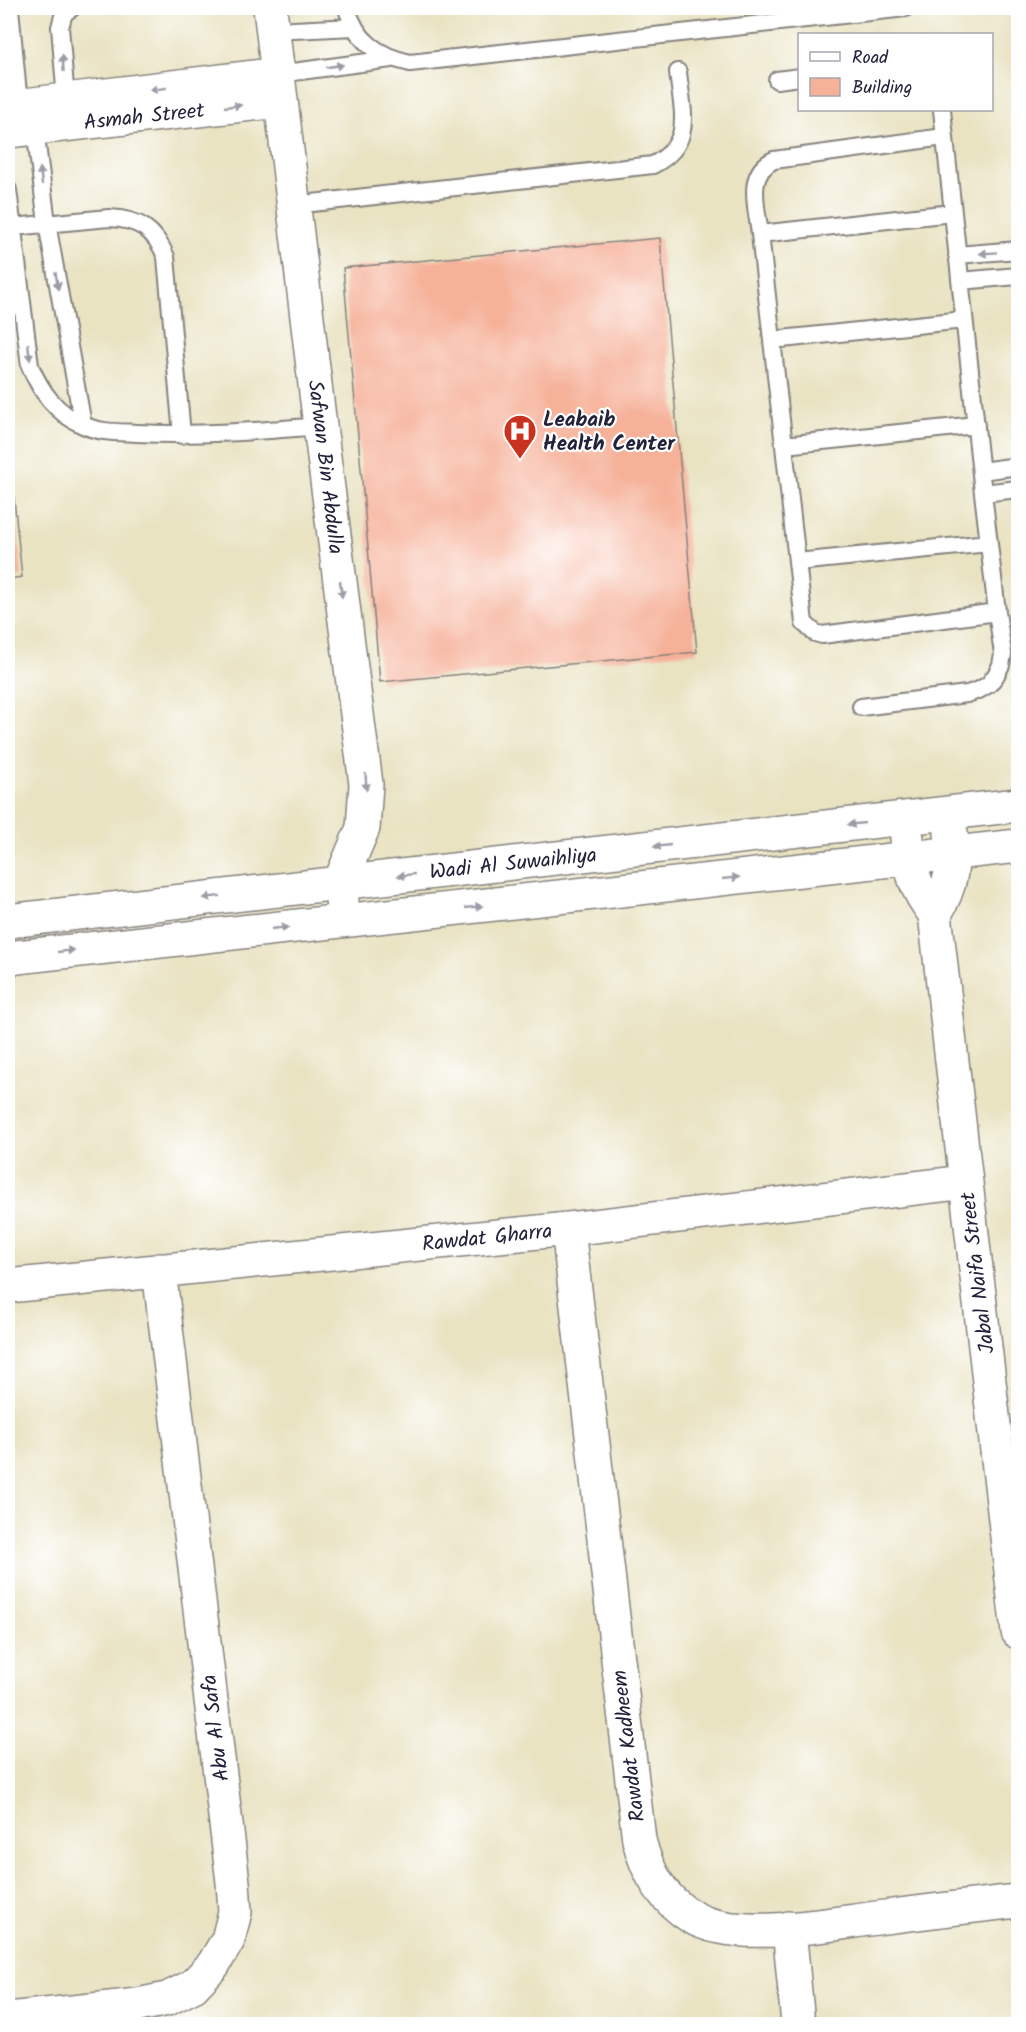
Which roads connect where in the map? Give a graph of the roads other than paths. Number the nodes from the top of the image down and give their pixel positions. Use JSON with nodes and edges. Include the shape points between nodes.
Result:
{"nodes":[{"id":1,"x":10,"y":8,"type":"edge"},
{"id":2,"x":72,"y":8,"type":"edge"},
{"id":3,"x":347,"y":8,"type":"edge"},
{"id":4,"x":906,"y":8,"type":"edge"},
{"id":5,"x":272,"y":19,"type":"edge"},
{"id":6,"x":354,"y":27,"type":"junction"},
{"id":7,"x":391,"y":59,"type":"junction"},
{"id":8,"x":678,"y":72,"type":"dead end"},
{"id":9,"x":798,"y":77,"type":"edge"},
{"id":10,"x":777,"y":80,"type":"dead end"},
{"id":11,"x":280,"y":87,"type":"junction"},
{"id":12,"x":66,"y":100,"type":"junction"},
{"id":13,"x":942,"y":111,"type":"edge"},
{"id":14,"x":17,"y":118,"type":"edge"},
{"id":15,"x":944,"y":137,"type":"junction"},
{"id":16,"x":8,"y":190,"type":"edge"},
{"id":17,"x":294,"y":205,"type":"junction"},
{"id":18,"x":952,"y":213,"type":"junction"},
{"id":19,"x":47,"y":223,"type":"junction"},
{"id":20,"x":13,"y":227,"type":"junction"},
{"id":21,"x":760,"y":234,"type":"junction"},
{"id":22,"x":1018,"y":250,"type":"edge"},
{"id":23,"x":957,"y":255,"type":"junction"},
{"id":24,"x":1018,"y":276,"type":"edge"},
{"id":25,"x":960,"y":281,"type":"junction"},
{"id":26,"x":964,"y":320,"type":"junction"},
{"id":27,"x":772,"y":340,"type":"junction"},
{"id":28,"x":83,"y":425,"type":"junction"},
{"id":29,"x":976,"y":425,"type":"junction"},
{"id":30,"x":320,"y":426,"type":"junction"},
{"id":31,"x":182,"y":435,"type":"junction"},
{"id":32,"x":784,"y":445,"type":"junction"},
{"id":33,"x":1018,"y":466,"type":"edge"},
{"id":34,"x":981,"y":471,"type":"junction"},
{"id":35,"x":1018,"y":489,"type":"edge"},
{"id":36,"x":983,"y":493,"type":"junction"},
{"id":37,"x":989,"y":543,"type":"junction"},
{"id":38,"x":797,"y":562,"type":"junction"},
{"id":39,"x":997,"y":612,"type":"junction"},
{"id":40,"x":861,"y":707,"type":"dead end"},
{"id":41,"x":1018,"y":805,"type":"edge"},
{"id":42,"x":949,"y":813,"type":"junction"},
{"id":43,"x":905,"y":818,"type":"junction"},
{"id":44,"x":1018,"y":846,"type":"edge"},
{"id":45,"x":953,"y":854,"type":"junction"},
{"id":46,"x":909,"y":858,"type":"junction"},
{"id":47,"x":340,"y":882,"type":"junction"},
{"id":48,"x":935,"y":914,"type":"junction"},
{"id":49,"x":8,"y":921,"type":"edge"},
{"id":50,"x":344,"y":921,"type":"junction"},
{"id":51,"x":8,"y":958,"type":"edge"},
{"id":52,"x":966,"y":1182,"type":"junction"},
{"id":53,"x":568,"y":1229,"type":"junction"},
{"id":54,"x":159,"y":1270,"type":"junction"},
{"id":55,"x":8,"y":1286,"type":"edge"},
{"id":56,"x":1018,"y":1632,"type":"edge"},
{"id":57,"x":1018,"y":1901,"type":"edge"},
{"id":58,"x":789,"y":1928,"type":"junction"},
{"id":59,"x":8,"y":2019,"type":"edge"},
{"id":60,"x":798,"y":2025,"type":"edge"}],
"edges":[{"from":1,"to":14,"type":"lane"},
{"from":12,"to":2,"type":"lane","one_way":true,"via":[[60,27],[64,14]]},
{"from":3,"to":6,"type":"lane"},
{"from":4,"to":7,"type":"lane","via":[[429,62]]},
{"from":5,"to":6,"type":"lane"},
{"from":5,"to":11,"type":"street","name":"Safwan Bin Abdulla"},
{"from":6,"to":7,"type":"lane","via":[[369,46]]},
{"from":11,"to":7,"type":"lane","one_way":true},
{"from":8,"to":17,"type":"lane","via":[[683,131],[667,158],[653,165]]},
{"from":9,"to":10,"type":"lane"},
{"from":11,"to":12,"type":"street","name":"Asmah Street","one_way":true},
{"from":14,"to":11,"type":"street","name":"Asmah Street","one_way":true},
{"from":11,"to":17,"type":"street","name":"Safwan Bin Abdulla"},
{"from":12,"to":14,"type":"street","name":"Asmah Street"},
{"from":13,"to":15,"type":"lane"},
{"from":19,"to":14,"type":"lane","one_way":true},
{"from":15,"to":18,"type":"lane"},
{"from":15,"to":21,"type":"lane","via":[[774,160],[763,165],[755,185]]},
{"from":16,"to":20,"type":"lane"},
{"from":17,"to":30,"type":"street","name":"Safwan Bin Abdulla"},
{"from":18,"to":21,"type":"lane"},
{"from":18,"to":23,"type":"lane"},
{"from":19,"to":20,"type":"lane"},
{"from":19,"to":28,"type":"lane","one_way":true},
{"from":19,"to":31,"type":"lane","via":[[124,218],[151,232],[160,243],[166,257]]},
{"from":20,"to":28,"type":"lane","one_way":true,"via":[[30,366],[50,401]]},
{"from":21,"to":27,"type":"lane"},
{"from":22,"to":23,"type":"lane","one_way":true},
{"from":23,"to":25,"type":"lane"},
{"from":24,"to":25,"type":"lane"},
{"from":25,"to":26,"type":"lane"},
{"from":26,"to":27,"type":"lane"},
{"from":26,"to":29,"type":"lane"},
{"from":27,"to":32,"type":"lane"},
{"from":28,"to":31,"type":"lane","via":[[99,430]]},
{"from":29,"to":32,"type":"lane"},
{"from":29,"to":34,"type":"lane"},
{"from":30,"to":31,"type":"lane"},
{"from":30,"to":47,"type":"street","name":"Safwan Bin Abdulla","one_way":true,"via":[[366,784],[363,828]]},
{"from":32,"to":38,"type":"lane"},
{"from":33,"to":34,"type":"lane"},
{"from":34,"to":36,"type":"lane"},
{"from":35,"to":36,"type":"lane"},
{"from":36,"to":37,"type":"lane"},
{"from":37,"to":38,"type":"lane"},
{"from":37,"to":39,"type":"lane"},
{"from":38,"to":39,"type":"lane","via":[[804,623],[815,633]]},
{"from":39,"to":40,"type":"lane","via":[[1003,654],[989,684],[967,694]]},
{"from":41,"to":42,"type":"street","name":"Wadi Al Suwaihliya"},
{"from":42,"to":43,"type":"street","name":"Wadi Al Suwaihliya"},
{"from":42,"to":45,"type":"street"},
{"from":43,"to":46,"type":"street","name":"Jabal Naifa Street"},
{"from":43,"to":47,"type":"street","name":"Wadi Al Suwaihliya","one_way":true},
{"from":44,"to":45,"type":"street","name":"Wadi Al Suwaihliya"},
{"from":45,"to":46,"type":"street","name":"Wadi Al Suwaihliya"},
{"from":45,"to":48,"type":"street","via":[[950,882]]},
{"from":46,"to":48,"type":"street","name":"Jabal Naifa Street","via":[[918,890]]},
{"from":50,"to":46,"type":"street","name":"Wadi Al Suwaihliya","one_way":true},
{"from":47,"to":49,"type":"street","name":"Wadi Al Suwaihliya","one_way":true},
{"from":47,"to":50,"type":"street","name":"Safwan Bin Abdulla"},
{"from":48,"to":52,"type":"street","name":"Jabal Naifa Street"},
{"from":51,"to":50,"type":"street","name":"Wadi Al Suwaihliya","one_way":true},
{"from":52,"to":53,"type":"street","name":"Rawdat Gharra"},
{"from":52,"to":56,"type":"street","name":"Jabal Naifa Street"},
{"from":53,"to":54,"type":"street","name":"Rawdat Gharra"},
{"from":53,"to":58,"type":"street","name":"Rawdat Kadheem","via":[[639,1840],[645,1864],[668,1898],[693,1918],[741,1930]]},
{"from":54,"to":55,"type":"street","name":"Rawdat Gharra"},
{"from":54,"to":59,"type":"street","name":"Abu Al Safa","via":[[235,1912],[228,1940],[213,1965],[193,1986],[167,2000]]},
{"from":57,"to":58,"type":"street","name":"Rawdat Kadheem"},
{"from":58,"to":60,"type":"street"}]}
